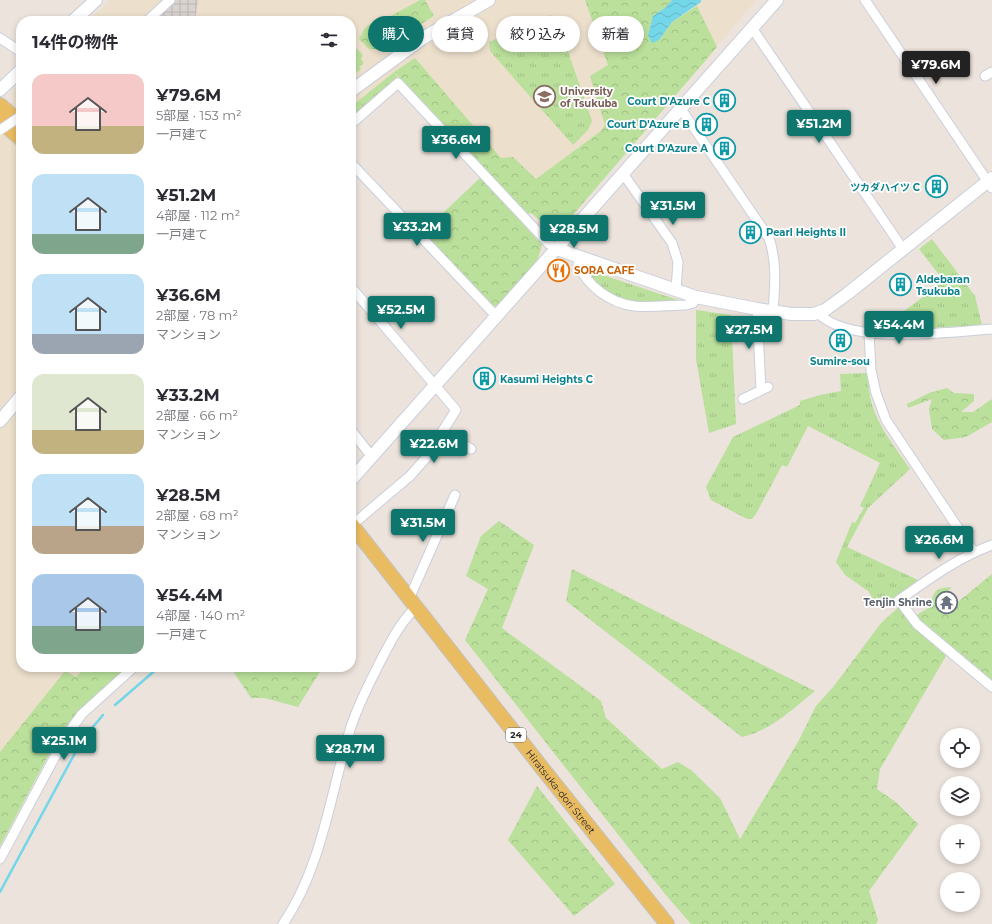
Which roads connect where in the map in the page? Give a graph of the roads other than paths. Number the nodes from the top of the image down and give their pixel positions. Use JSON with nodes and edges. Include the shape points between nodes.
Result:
{"nodes":[{"id":1,"x":96,"y":0,"type":"edge"},
{"id":2,"x":170,"y":0,"type":"edge"},
{"id":3,"x":489,"y":0,"type":"edge"},
{"id":4,"x":777,"y":0,"type":"edge"},
{"id":5,"x":865,"y":0,"type":"edge"},
{"id":6,"x":78,"y":16,"type":"edge"},
{"id":7,"x":152,"y":16,"type":"edge"},
{"id":8,"x":752,"y":28,"type":"junction"},
{"id":9,"x":0,"y":38,"type":"edge"},
{"id":10,"x":16,"y":49,"type":"edge"},
{"id":11,"x":16,"y":75,"type":"edge"},
{"id":12,"x":356,"y":88,"type":"edge"},
{"id":13,"x":0,"y":90,"type":"edge"},
{"id":14,"x":0,"y":105,"type":"edge"},
{"id":15,"x":681,"y":109,"type":"junction"},
{"id":16,"x":16,"y":119,"type":"edge"},
{"id":17,"x":16,"y":119,"type":"edge"},
{"id":18,"x":356,"y":120,"type":"edge"},
{"id":19,"x":0,"y":121,"type":"edge"},
{"id":20,"x":0,"y":130,"type":"edge"},
{"id":21,"x":16,"y":135,"type":"edge"},
{"id":22,"x":356,"y":168,"type":"edge"},
{"id":23,"x":624,"y":175,"type":"junction"},
{"id":24,"x":991,"y":182,"type":"edge"},
{"id":25,"x":903,"y":248,"type":"junction"},
{"id":26,"x":557,"y":250,"type":"junction"},
{"id":27,"x":580,"y":258,"type":"junction"},
{"id":28,"x":676,"y":290,"type":"junction"},
{"id":29,"x":356,"y":293,"type":"edge"},
{"id":30,"x":696,"y":297,"type":"junction"},
{"id":31,"x":757,"y":309,"type":"junction"},
{"id":32,"x":773,"y":311,"type":"junction"},
{"id":33,"x":818,"y":313,"type":"junction"},
{"id":34,"x":497,"y":317,"type":"junction"},
{"id":35,"x":992,"y":329,"type":"edge"},
{"id":36,"x":869,"y":333,"type":"junction"},
{"id":37,"x":436,"y":386,"type":"junction"},
{"id":38,"x":743,"y":399,"type":"dead end"},
{"id":39,"x":16,"y":402,"type":"edge"},
{"id":40,"x":0,"y":421,"type":"edge"},
{"id":41,"x":443,"y":433,"type":"junction"},
{"id":42,"x":356,"y":436,"type":"edge"},
{"id":43,"x":471,"y":449,"type":"dead end"},
{"id":44,"x":372,"y":457,"type":"junction"},
{"id":45,"x":356,"y":475,"type":"edge"},
{"id":46,"x":455,"y":495,"type":"dead end"},
{"id":47,"x":356,"y":521,"type":"edge"},
{"id":48,"x":356,"y":531,"type":"edge"},
{"id":49,"x":992,"y":545,"type":"edge"},
{"id":50,"x":974,"y":552,"type":"junction"},
{"id":51,"x":412,"y":603,"type":"junction"},
{"id":52,"x":128,"y":672,"type":"edge"},
{"id":53,"x":992,"y":688,"type":"edge"},
{"id":54,"x":0,"y":859,"type":"edge"},
{"id":55,"x":283,"y":924,"type":"edge"},
{"id":56,"x":667,"y":924,"type":"edge"}],
"edges":[{"from":1,"to":6,"type":"street"},
{"from":2,"to":7,"type":"street"},
{"from":3,"to":12,"type":"street","via":[[429,34]]},
{"from":4,"to":8,"type":"street"},
{"from":5,"to":24,"type":"street"},
{"from":8,"to":15,"type":"street"},
{"from":8,"to":25,"type":"street"},
{"from":9,"to":10,"type":"street"},
{"from":11,"to":13,"type":"street"},
{"from":14,"to":16,"type":"main road"},
{"from":15,"to":23,"type":"street"},
{"from":15,"to":32,"type":"street","via":[[769,238],[776,270]]},
{"from":17,"to":20,"type":"street","bridge":true},
{"from":18,"to":26,"type":"street","via":[[398,83]]},
{"from":19,"to":21,"type":"main road"},
{"from":22,"to":34,"type":"street"},
{"from":23,"to":26,"type":"street"},
{"from":23,"to":28,"type":"street","via":[[672,243],[678,262]]},
{"from":24,"to":25,"type":"street"},
{"from":25,"to":33,"type":"street","via":[[842,298]]},
{"from":26,"to":27,"type":"street"},
{"from":26,"to":34,"type":"street"},
{"from":27,"to":28,"type":"street"},
{"from":27,"to":30,"type":"street","via":[[578,264],[589,283],[616,301],[627,305],[686,305],[693,303]]},
{"from":28,"to":30,"type":"street"},
{"from":29,"to":37,"type":"street"},
{"from":30,"to":31,"type":"street"},
{"from":31,"to":32,"type":"street"},
{"from":31,"to":38,"type":"street","via":[[765,389]]},
{"from":32,"to":33,"type":"street","via":[[809,315]]},
{"from":33,"to":36,"type":"street","via":[[836,325]]},
{"from":34,"to":37,"type":"street"},
{"from":35,"to":36,"type":"street","via":[[895,335]]},
{"from":36,"to":50,"type":"street","via":[[871,370],[876,394],[886,420]]},
{"from":37,"to":41,"type":"street","via":[[456,410]]},
{"from":37,"to":44,"type":"street"},
{"from":39,"to":40,"type":"street"},
{"from":41,"to":43,"type":"street"},
{"from":41,"to":47,"type":"street","via":[[410,476]]},
{"from":42,"to":44,"type":"street"},
{"from":44,"to":45,"type":"street"},
{"from":46,"to":51,"type":"street"},
{"from":48,"to":51,"type":"main road","name":"Hiratsuka-dori Street","number":"24"},
{"from":49,"to":50,"type":"street"},
{"from":50,"to":53,"type":"street","via":[[950,564],[899,600],[918,624]]},
{"from":51,"to":55,"type":"street","via":[[376,670],[351,728],[314,861],[294,907]]},
{"from":51,"to":56,"type":"main road","name":"Hiratsuka-dori Street","number":"24"},
{"from":52,"to":54,"type":"street","via":[[82,714],[66,736]]}]}
